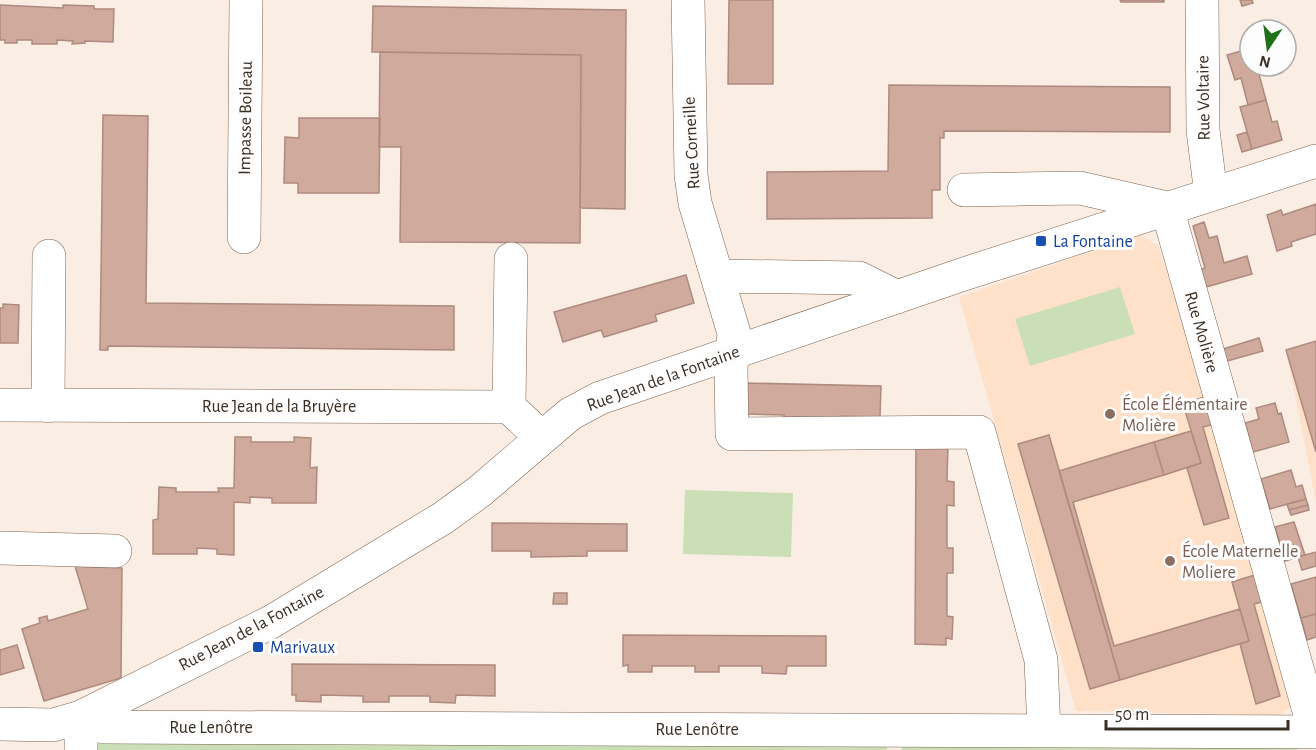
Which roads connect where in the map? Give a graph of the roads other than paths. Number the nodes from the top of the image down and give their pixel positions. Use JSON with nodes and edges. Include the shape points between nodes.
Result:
{"nodes":[{"id":1,"x":246,"y":0,"type":"edge"},
{"id":2,"x":688,"y":0,"type":"edge"},
{"id":3,"x":1202,"y":0,"type":"edge"},
{"id":4,"x":1316,"y":161,"type":"edge"},
{"id":5,"x":964,"y":190,"type":"dead end"},
{"id":6,"x":1211,"y":195,"type":"junction"},
{"id":7,"x":1167,"y":208,"type":"junction"},
{"id":8,"x":244,"y":237,"type":"dead end"},
{"id":9,"x":49,"y":256,"type":"dead end"},
{"id":10,"x":511,"y":259,"type":"dead end"},
{"id":11,"x":719,"y":276,"type":"junction"},
{"id":12,"x":897,"y":297,"type":"junction"},
{"id":13,"x":734,"y":352,"type":"junction"},
{"id":14,"x":0,"y":405,"type":"edge"},
{"id":15,"x":48,"y":406,"type":"junction"},
{"id":16,"x":509,"y":407,"type":"junction"},
{"id":17,"x":541,"y":437,"type":"junction"},
{"id":18,"x":0,"y":548,"type":"edge"},
{"id":19,"x":115,"y":551,"type":"dead end"},
{"id":20,"x":81,"y":717,"type":"junction"},
{"id":21,"x":0,"y":724,"type":"edge"},
{"id":22,"x":1044,"y":731,"type":"junction"},
{"id":23,"x":1315,"y":733,"type":"edge"},
{"id":24,"x":81,"y":750,"type":"edge"}],
"edges":[{"from":1,"to":8,"type":"street","name":"Impasse Boileau"},
{"from":2,"to":11,"type":"street","name":"Rue Corneille","via":[[691,175],[695,203]]},
{"from":3,"to":6,"type":"street","name":"Rue Voltaire","via":[[1203,130]]},
{"from":4,"to":6,"type":"street","name":"Rue Jean de la Fontaine"},
{"from":5,"to":7,"type":"street","via":[[1080,188]]},
{"from":6,"to":7,"type":"street","name":"Rue Jean de la Fontaine"},
{"from":7,"to":12,"type":"street","name":"Rue Jean de la Fontaine"},
{"from":7,"to":23,"type":"street","name":"Rue Molière"},
{"from":9,"to":15,"type":"street"},
{"from":10,"to":16,"type":"street"},
{"from":11,"to":12,"type":"street","via":[[859,278]]},
{"from":11,"to":13,"type":"street","name":"Rue Corneille","via":[[734,333]]},
{"from":12,"to":13,"type":"street","name":"Rue Jean de la Fontaine"},
{"from":13,"to":17,"type":"street","name":"Rue Jean de la Fontaine","via":[[600,398],[570,414]]},
{"from":13,"to":22,"type":"street","name":"Rue Corneille","via":[[732,434],[979,432],[1041,660]]},
{"from":14,"to":15,"type":"street","name":"Rue Jean de la Bruyère"},
{"from":15,"to":16,"type":"street","name":"Rue Jean de la Bruyère"},
{"from":16,"to":17,"type":"street"},
{"from":17,"to":20,"type":"street","name":"Rue Jean de la Fontaine","via":[[443,518],[271,622]]},
{"from":18,"to":19,"type":"street"},
{"from":20,"to":21,"type":"street","name":"Rue Jean de la Fontaine","via":[[53,725]]},
{"from":20,"to":22,"type":"street","name":"Rue Lenôtre","via":[[104,727]]},
{"from":20,"to":24,"type":"street"},
{"from":22,"to":23,"type":"street","name":"Rue Lenôtre"}]}
